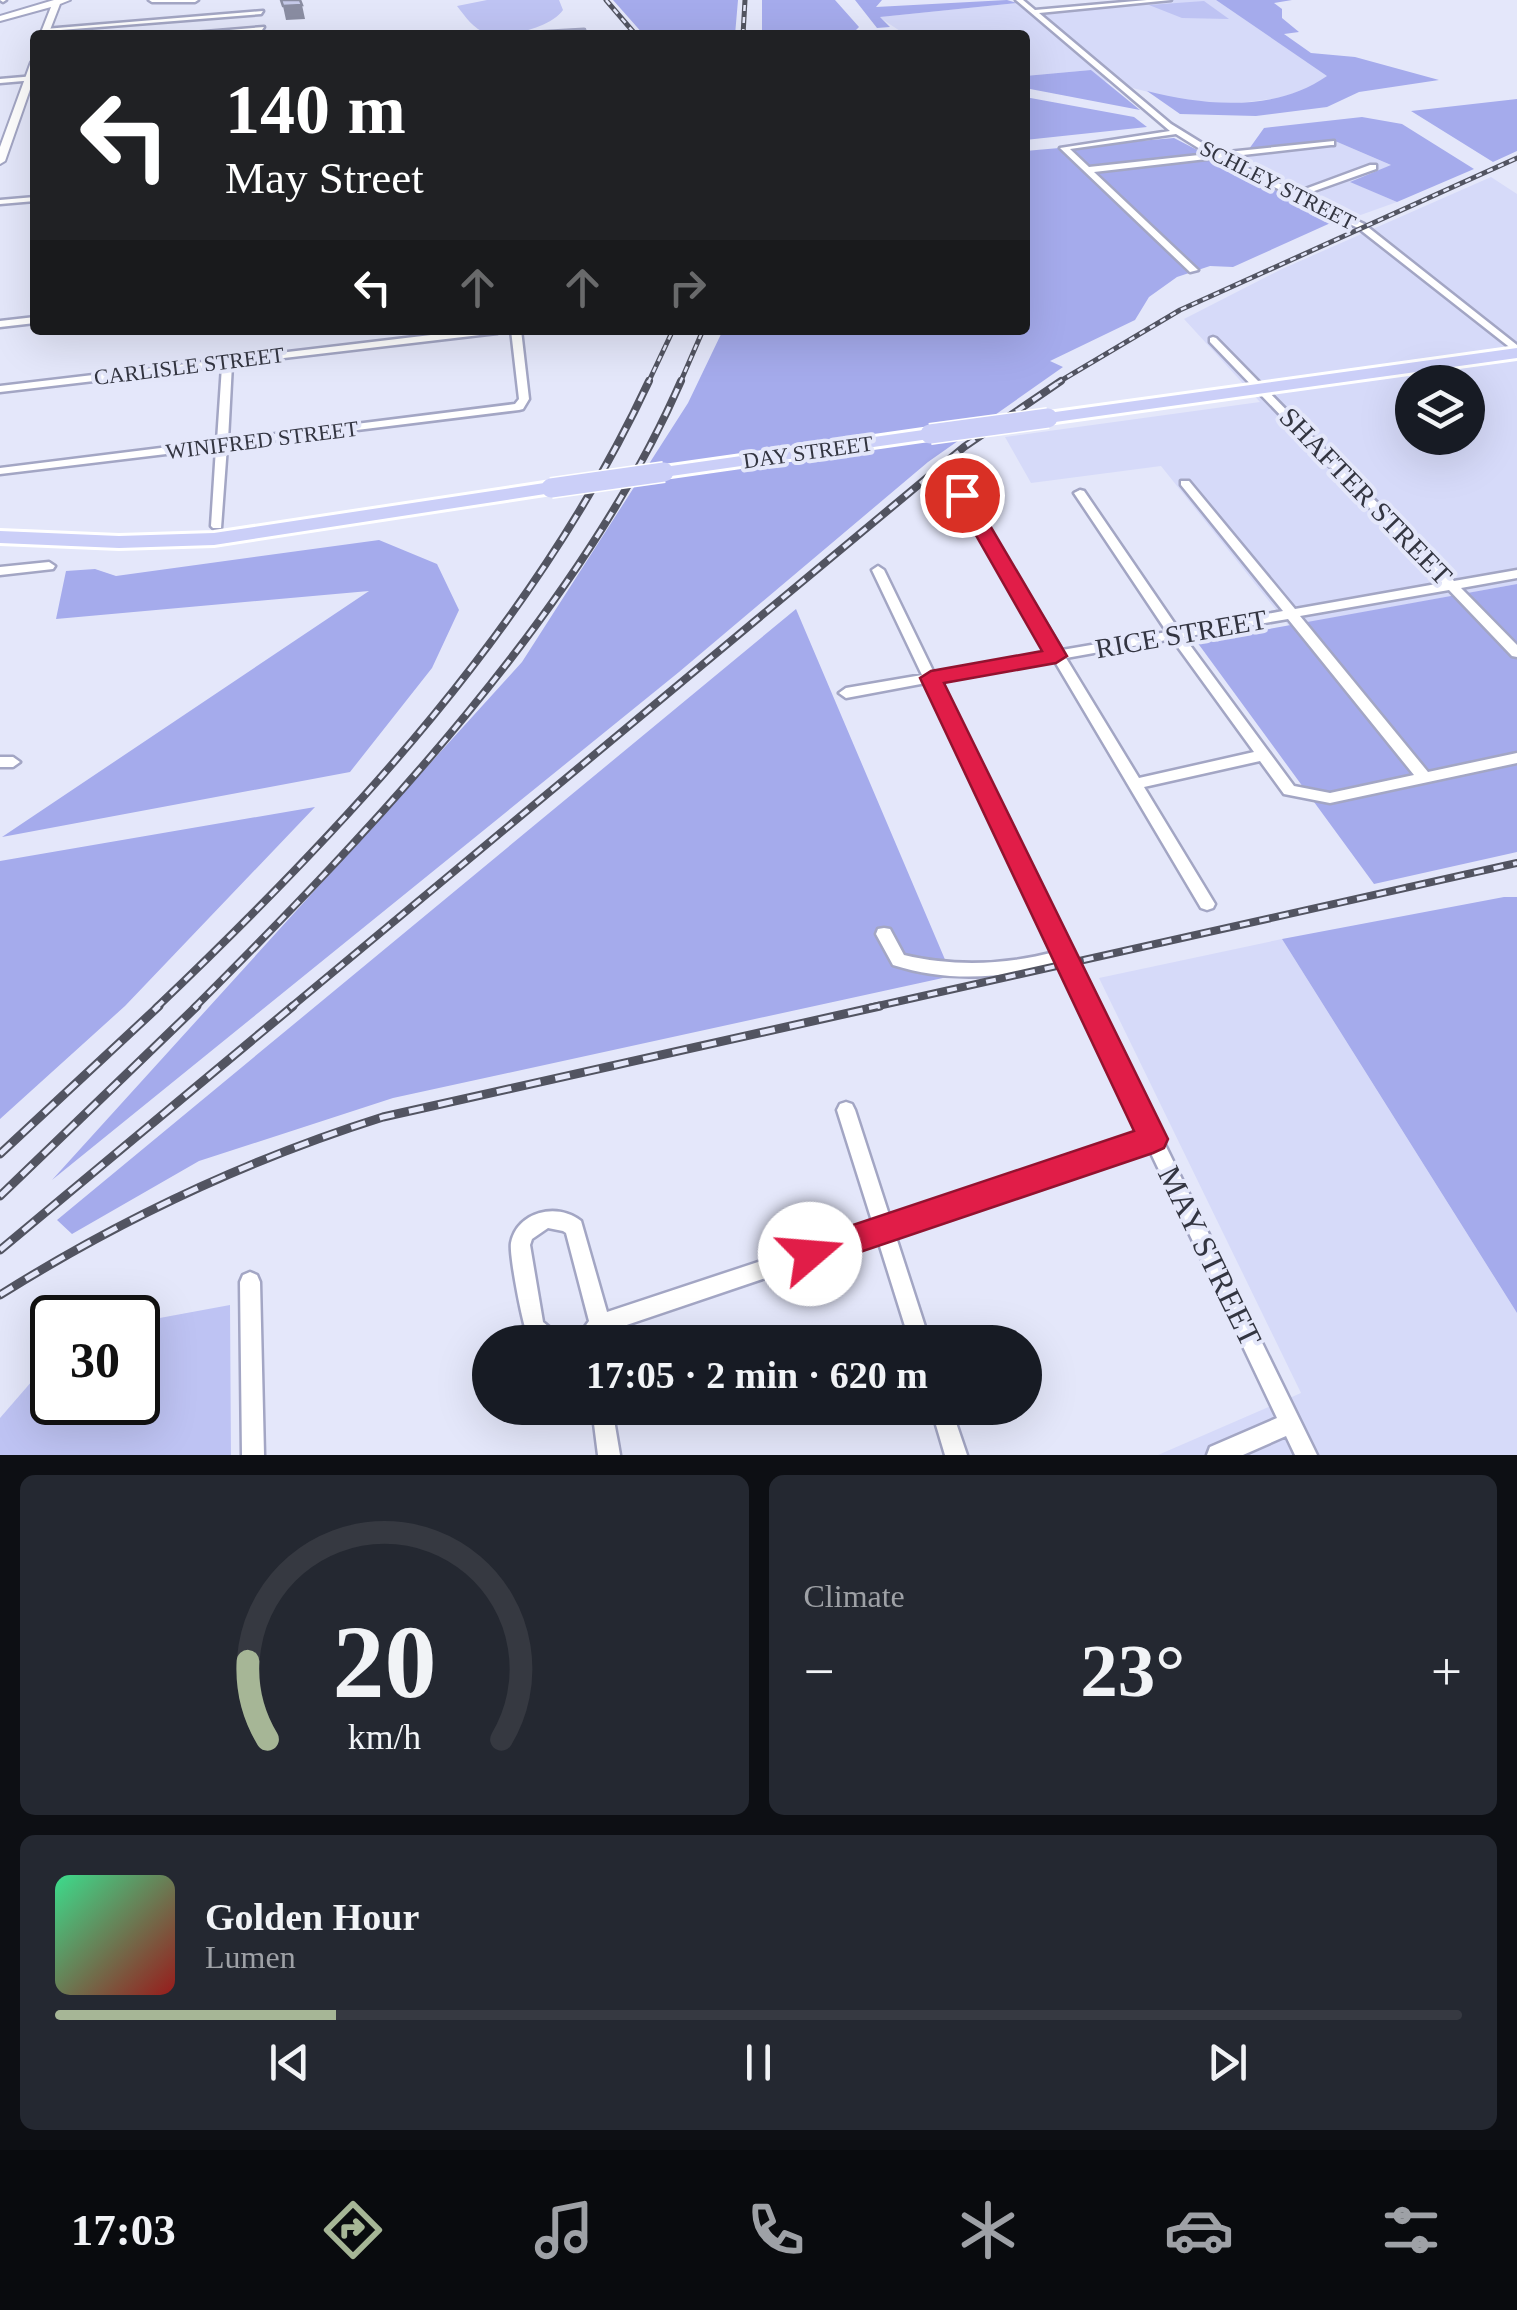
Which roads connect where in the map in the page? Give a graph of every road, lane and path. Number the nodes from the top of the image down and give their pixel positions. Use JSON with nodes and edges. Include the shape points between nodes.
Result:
{"nodes":[{"id":1,"x":195,"y":0,"type":"edge"},
{"id":2,"x":260,"y":0,"type":"edge"},
{"id":3,"x":1019,"y":0,"type":"edge"},
{"id":4,"x":1168,"y":0,"type":"edge"},
{"id":5,"x":60,"y":1,"type":"edge"},
{"id":6,"x":153,"y":1,"type":"edge"},
{"id":7,"x":261,"y":12,"type":"junction"},
{"id":8,"x":1032,"y":12,"type":"junction"},
{"id":9,"x":0,"y":19,"type":"edge"},
{"id":10,"x":47,"y":30,"type":"edge"},
{"id":11,"x":68,"y":30,"type":"edge"},
{"id":12,"x":262,"y":30,"type":"edge"},
{"id":13,"x":30,"y":79,"type":"edge"},
{"id":14,"x":0,"y":82,"type":"edge"},
{"id":15,"x":30,"y":86,"type":"edge"},
{"id":16,"x":1178,"y":133,"type":"junction"},
{"id":17,"x":1331,"y":144,"type":"dead end"},
{"id":18,"x":1216,"y":156,"type":"junction"},
{"id":19,"x":0,"y":161,"type":"edge"},
{"id":20,"x":1373,"y":167,"type":"dead end"},
{"id":21,"x":1087,"y":170,"type":"junction"},
{"id":22,"x":1298,"y":194,"type":"junction"},
{"id":23,"x":30,"y":199,"type":"edge"},
{"id":24,"x":0,"y":202,"type":"edge"},
{"id":25,"x":1192,"y":270,"type":"dead end"},
{"id":26,"x":30,"y":321,"type":"edge"},
{"id":27,"x":0,"y":324,"type":"edge"},
{"id":28,"x":454,"y":335,"type":"edge"},
{"id":29,"x":516,"y":335,"type":"edge"},
{"id":30,"x":1214,"y":340,"type":"dead end"},
{"id":31,"x":1517,"y":352,"type":"edge"},
{"id":32,"x":227,"y":362,"type":"junction"},
{"id":33,"x":0,"y":389,"type":"edge"},
{"id":34,"x":1261,"y":390,"type":"junction"},
{"id":35,"x":224,"y":445,"type":"junction"},
{"id":36,"x":0,"y":470,"type":"edge"},
{"id":37,"x":1186,"y":483,"type":"dead end"},
{"id":38,"x":1080,"y":493,"type":"dead end"},
{"id":39,"x":962,"y":495,"type":"dead end"},
{"id":40,"x":0,"y":523,"type":"edge"},
{"id":41,"x":217,"y":526,"type":"junction"},
{"id":42,"x":278,"y":527,"type":"junction"},
{"id":43,"x":0,"y":537,"type":"edge"},
{"id":44,"x":50,"y":566,"type":"dead end"},
{"id":45,"x":878,"y":570,"type":"dead end"},
{"id":46,"x":0,"y":573,"type":"edge"},
{"id":47,"x":1517,"y":574,"type":"edge"},
{"id":48,"x":1453,"y":586,"type":"junction"},
{"id":49,"x":1291,"y":614,"type":"junction"},
{"id":50,"x":1176,"y":634,"type":"junction"},
{"id":51,"x":1517,"y":653,"type":"edge"},
{"id":52,"x":1056,"y":656,"type":"junction"},
{"id":53,"x":931,"y":678,"type":"junction"},
{"id":54,"x":846,"y":693,"type":"dead end"},
{"id":55,"x":1260,"y":756,"type":"junction"},
{"id":56,"x":1517,"y":758,"type":"edge"},
{"id":57,"x":1425,"y":778,"type":"junction"},
{"id":58,"x":1134,"y":784,"type":"junction"},
{"id":59,"x":1208,"y":904,"type":"dead end"},
{"id":60,"x":884,"y":934,"type":"dead end"},
{"id":61,"x":1063,"y":957,"type":"junction"},
{"id":62,"x":846,"y":1110,"type":"dead end"},
{"id":63,"x":1153,"y":1139,"type":"junction"},
{"id":64,"x":884,"y":1226,"type":"junction"},
{"id":65,"x":250,"y":1282,"type":"dead end"},
{"id":66,"x":534,"y":1325,"type":"edge"},
{"id":67,"x":592,"y":1325,"type":"edge"},
{"id":68,"x":619,"y":1325,"type":"edge"},
{"id":69,"x":915,"y":1325,"type":"edge"},
{"id":70,"x":1291,"y":1424,"type":"junction"},
{"id":71,"x":605,"y":1425,"type":"edge"},
{"id":72,"x":946,"y":1425,"type":"edge"},
{"id":73,"x":253,"y":1455,"type":"edge"},
{"id":74,"x":609,"y":1455,"type":"edge"},
{"id":75,"x":956,"y":1455,"type":"edge"},
{"id":76,"x":1218,"y":1455,"type":"edge"},
{"id":77,"x":1306,"y":1455,"type":"edge"}],
"edges":[{"from":1,"to":6,"type":"street"},
{"from":2,"to":7,"type":"street"},
{"from":3,"to":8,"type":"street","name":"SCHLEY STREET"},
{"from":4,"to":8,"type":"street"},
{"from":5,"to":9,"type":"street"},
{"from":5,"to":10,"type":"street"},
{"from":7,"to":11,"type":"street"},
{"from":7,"to":12,"type":"street"},
{"from":8,"to":16,"type":"street","name":"SCHLEY STREET"},
{"from":13,"to":14,"type":"street"},
{"from":15,"to":19,"type":"street"},
{"from":16,"to":18,"type":"street","name":"SCHLEY STREET"},
{"from":16,"to":21,"type":"street","via":[[1064,148]]},
{"from":17,"to":18,"type":"street"},
{"from":18,"to":21,"type":"street"},
{"from":18,"to":22,"type":"street","name":"SCHLEY STREET"},
{"from":20,"to":22,"type":"street"},
{"from":21,"to":25,"type":"street"},
{"from":22,"to":31,"type":"street","name":"SCHLEY STREET","via":[[1361,226]]},
{"from":23,"to":24,"type":"street"},
{"from":26,"to":27,"type":"street"},
{"from":28,"to":32,"type":"street","name":"CARLISLE STREET"},
{"from":29,"to":35,"type":"street","name":"WINIFRED STREET","via":[[522,405]]},
{"from":30,"to":34,"type":"street","name":"SHAFTER STREET"},
{"from":31,"to":34,"type":"main road","name":"DAY STREET"},
{"from":32,"to":33,"type":"street","name":"CARLISLE STREET"},
{"from":32,"to":35,"type":"street"},
{"from":34,"to":42,"type":"main road","name":"DAY STREET","bridge":true},
{"from":34,"to":48,"type":"street","name":"SHAFTER STREET"},
{"from":35,"to":36,"type":"street","name":"WINIFRED STREET"},
{"from":35,"to":41,"type":"street"},
{"from":37,"to":49,"type":"street"},
{"from":38,"to":50,"type":"street"},
{"from":39,"to":52,"type":"street"},
{"from":40,"to":41,"type":"main road","name":"DAY STREET"},
{"from":41,"to":42,"type":"main road","name":"DAY STREET"},
{"from":42,"to":43,"type":"main road","name":"DAY STREET","via":[[182,540]]},
{"from":44,"to":46,"type":"street"},
{"from":45,"to":53,"type":"street","name":"MAY STREET"},
{"from":47,"to":48,"type":"street","name":"RICE STREET"},
{"from":48,"to":49,"type":"street","name":"RICE STREET"},
{"from":48,"to":51,"type":"street","name":"SHAFTER STREET"},
{"from":49,"to":50,"type":"street","name":"RICE STREET"},
{"from":49,"to":57,"type":"street"},
{"from":50,"to":52,"type":"street","name":"RICE STREET"},
{"from":50,"to":55,"type":"street"},
{"from":52,"to":53,"type":"street","name":"RICE STREET"},
{"from":52,"to":58,"type":"street"},
{"from":53,"to":54,"type":"street","name":"RICE STREET"},
{"from":53,"to":61,"type":"street","name":"MAY STREET"},
{"from":55,"to":57,"type":"street","via":[[1281,784],[1304,796],[1330,798]]},
{"from":55,"to":58,"type":"street"},
{"from":56,"to":57,"type":"street"},
{"from":58,"to":59,"type":"street"},
{"from":60,"to":61,"type":"street","via":[[898,960],[926,968],[1008,971]]},
{"from":61,"to":63,"type":"street","name":"MAY STREET"},
{"from":62,"to":64,"type":"street"},
{"from":63,"to":64,"type":"street"},
{"from":63,"to":70,"type":"street","name":"MAY STREET"},
{"from":64,"to":68,"type":"street"},
{"from":64,"to":69,"type":"street"},
{"from":65,"to":73,"type":"street"},
{"from":66,"to":67,"type":"street","via":[[520,1245],[546,1219],[574,1228]]},
{"from":70,"to":76,"type":"street"},
{"from":70,"to":77,"type":"street","name":"MAY STREET"},
{"from":71,"to":74,"type":"street"},
{"from":72,"to":75,"type":"street"}]}
